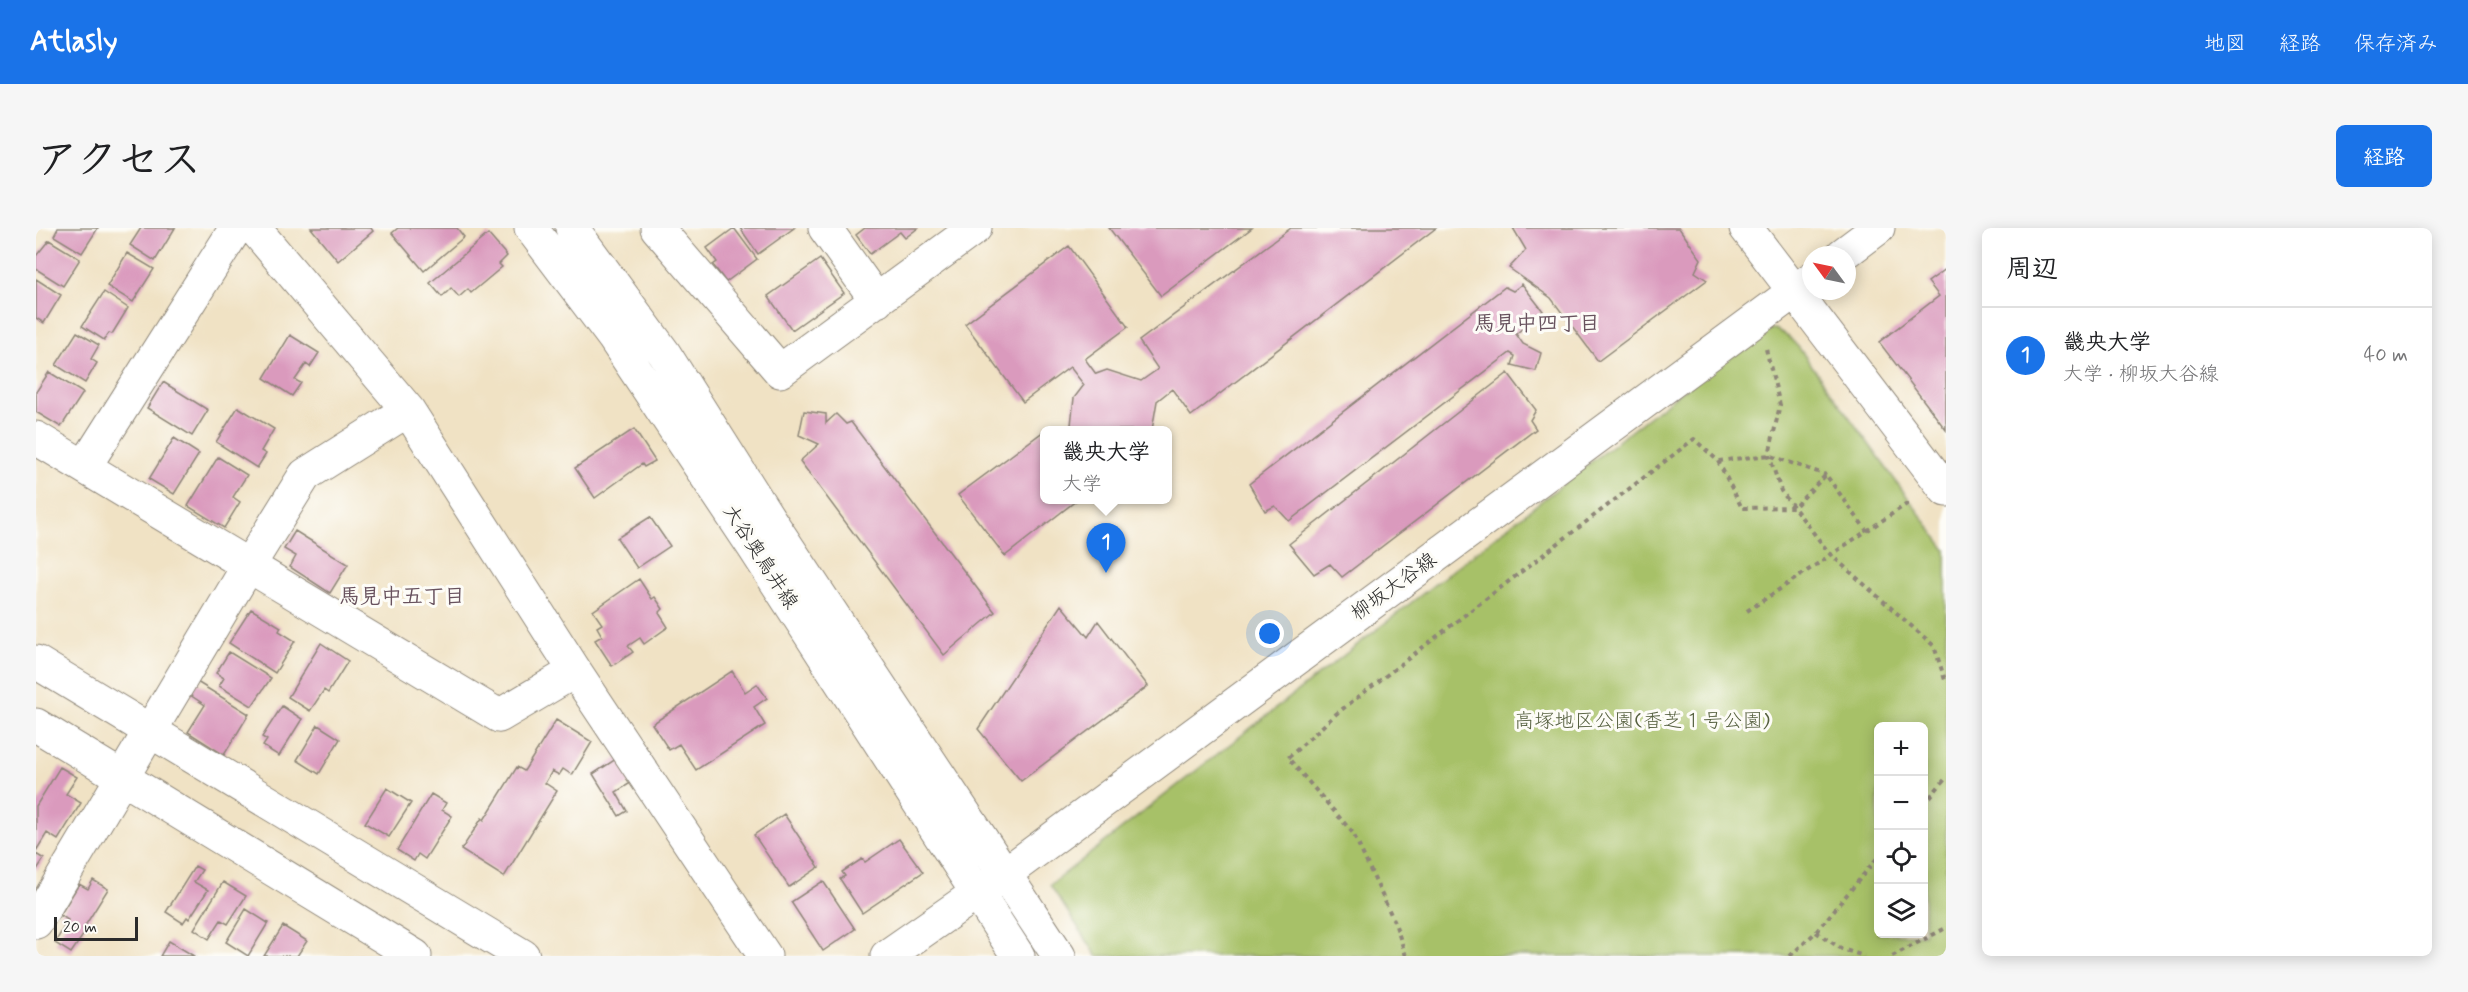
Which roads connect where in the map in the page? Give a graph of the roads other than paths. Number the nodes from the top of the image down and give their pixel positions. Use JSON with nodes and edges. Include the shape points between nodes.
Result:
{"nodes":[{"id":1,"x":236,"y":228,"type":"edge"},
{"id":2,"x":254,"y":228,"type":"edge"},
{"id":3,"x":531,"y":228,"type":"edge"},
{"id":4,"x":572,"y":228,"type":"edge"},
{"id":5,"x":657,"y":228,"type":"edge"},
{"id":6,"x":825,"y":228,"type":"edge"},
{"id":7,"x":975,"y":228,"type":"edge"},
{"id":8,"x":1746,"y":228,"type":"edge"},
{"id":9,"x":1878,"y":228,"type":"edge"},
{"id":10,"x":1854,"y":246,"type":"edge"},
{"id":11,"x":1802,"y":284,"type":"edge"},
{"id":12,"x":1802,"y":286,"type":"edge"},
{"id":13,"x":1813,"y":300,"type":"edge"},
{"id":14,"x":877,"y":301,"type":"junction"},
{"id":15,"x":408,"y":410,"type":"junction"},
{"id":16,"x":36,"y":438,"type":"edge"},
{"id":17,"x":85,"y":466,"type":"junction"},
{"id":18,"x":1946,"y":490,"type":"edge"},
{"id":19,"x":249,"y":565,"type":"junction"},
{"id":20,"x":36,"y":662,"type":"edge"},
{"id":21,"x":574,"y":671,"type":"junction"},
{"id":22,"x":36,"y":725,"type":"edge"},
{"id":23,"x":150,"y":730,"type":"junction"},
{"id":24,"x":121,"y":777,"type":"junction"},
{"id":25,"x":1006,"y":873,"type":"junction"},
{"id":26,"x":978,"y":894,"type":"junction"},
{"id":27,"x":36,"y":922,"type":"edge"},
{"id":28,"x":415,"y":956,"type":"edge"},
{"id":29,"x":523,"y":956,"type":"edge"},
{"id":30,"x":765,"y":956,"type":"edge"},
{"id":31,"x":887,"y":956,"type":"edge"},
{"id":32,"x":1018,"y":956,"type":"edge"},
{"id":33,"x":1059,"y":956,"type":"edge"}],
"edges":[{"from":1,"to":17,"type":"street"},
{"from":2,"to":15,"type":"street"},
{"from":3,"to":26,"type":"street","name":"大谷奥鳥井線","via":[[614,338]]},
{"from":4,"to":25,"type":"street","name":"大谷奥鳥井線","via":[[664,353]]},
{"from":5,"to":14,"type":"street","via":[[780,372]]},
{"from":6,"to":14,"type":"street"},
{"from":7,"to":14,"type":"street"},
{"from":8,"to":11,"type":"street"},
{"from":9,"to":10,"type":"street"},
{"from":12,"to":25,"type":"street","name":"柳坂大谷線"},
{"from":13,"to":18,"type":"street"},
{"from":15,"to":19,"type":"street","via":[[305,475]]},
{"from":15,"to":21,"type":"street"},
{"from":16,"to":17,"type":"street"},
{"from":17,"to":19,"type":"street"},
{"from":19,"to":21,"type":"street","via":[[499,716]]},
{"from":19,"to":23,"type":"street"},
{"from":20,"to":23,"type":"street"},
{"from":21,"to":30,"type":"street"},
{"from":22,"to":24,"type":"street"},
{"from":23,"to":24,"type":"street"},
{"from":23,"to":29,"type":"street"},
{"from":24,"to":27,"type":"street"},
{"from":24,"to":28,"type":"street"},
{"from":25,"to":26,"type":"street","name":"柳坂大谷線"},
{"from":25,"to":33,"type":"street","name":"大谷奥鳥井線"},
{"from":26,"to":31,"type":"street","name":"柳坂大谷線"},
{"from":26,"to":32,"type":"street","name":"大谷奥鳥井線"}]}
